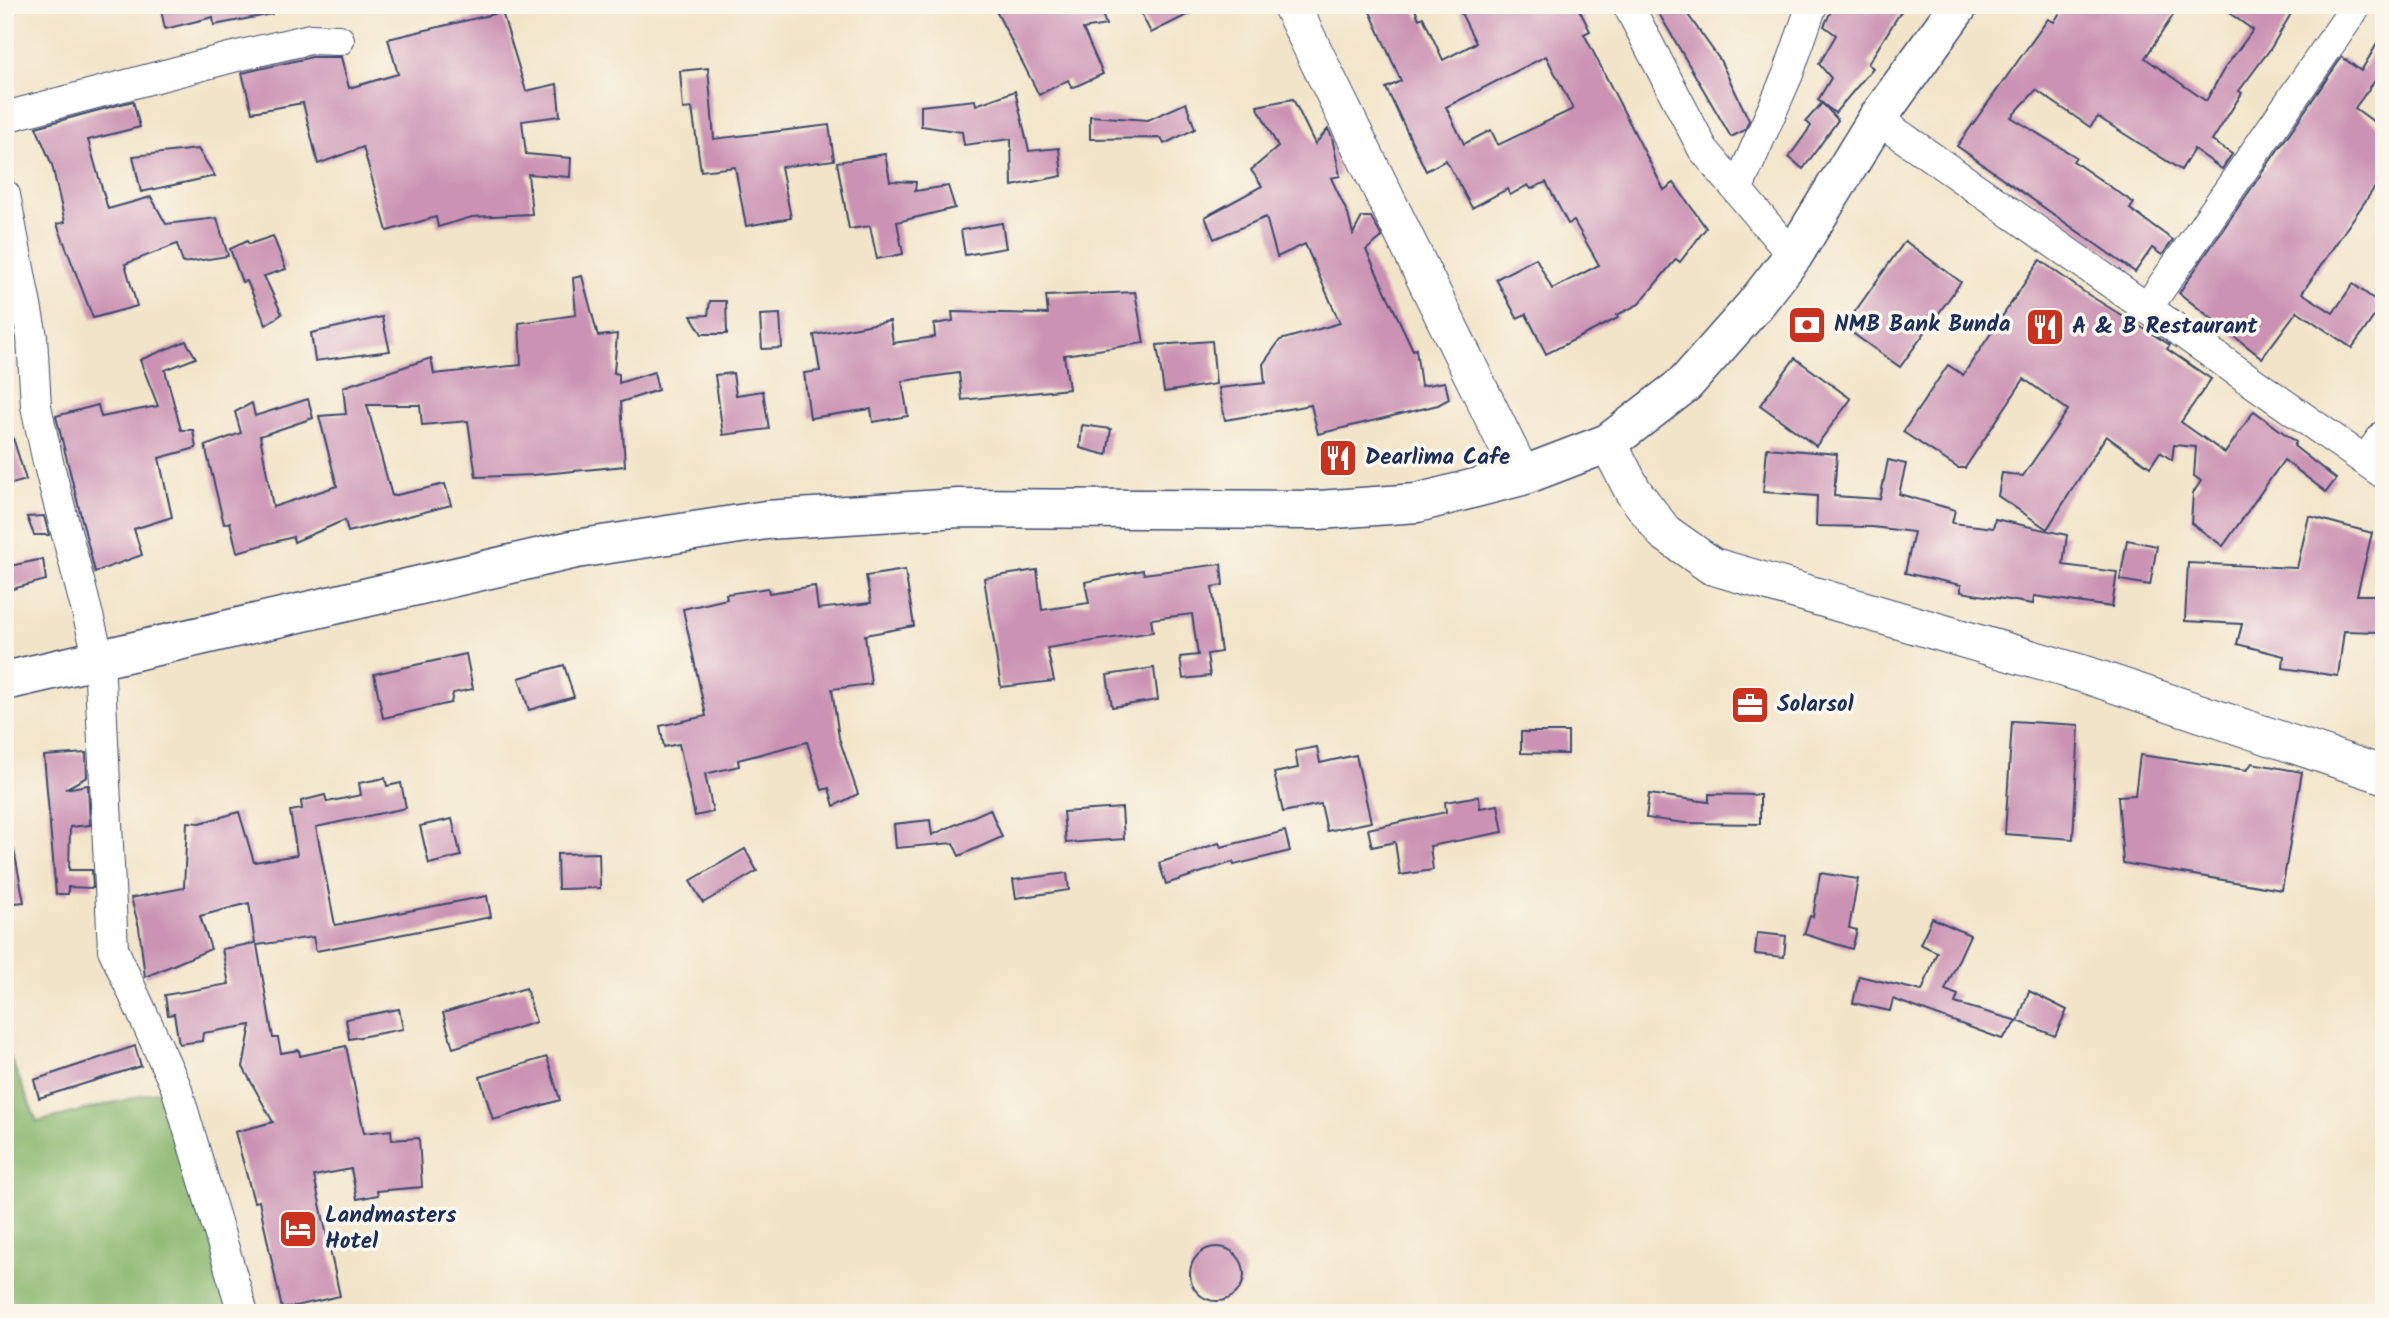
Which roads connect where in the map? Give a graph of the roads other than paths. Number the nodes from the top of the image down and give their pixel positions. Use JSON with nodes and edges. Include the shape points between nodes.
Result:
{"nodes":[{"id":1,"x":1291,"y":5,"type":"edge"},
{"id":2,"x":1628,"y":5,"type":"edge"},
{"id":3,"x":1812,"y":5,"type":"edge"},
{"id":4,"x":1959,"y":5,"type":"edge"},
{"id":5,"x":2357,"y":5,"type":"edge"},
{"id":6,"x":339,"y":40,"type":"dead end"},
{"id":7,"x":5,"y":117,"type":"edge"},
{"id":8,"x":1877,"y":119,"type":"junction"},
{"id":9,"x":1738,"y":188,"type":"junction"},
{"id":10,"x":5,"y":195,"type":"edge"},
{"id":11,"x":1793,"y":256,"type":"junction"},
{"id":12,"x":2147,"y":307,"type":"junction"},
{"id":13,"x":2384,"y":435,"type":"edge"},
{"id":14,"x":1608,"y":443,"type":"junction"},
{"id":15,"x":2374,"y":467,"type":"edge"},
{"id":16,"x":1522,"y":477,"type":"junction"},
{"id":17,"x":99,"y":658,"type":"junction"},
{"id":18,"x":5,"y":681,"type":"edge"},
{"id":19,"x":2384,"y":775,"type":"edge"},
{"id":20,"x":243,"y":1313,"type":"edge"}],
"edges":[{"from":1,"to":16,"type":"main road"},
{"from":2,"to":9,"type":"street","via":[[1703,149]]},
{"from":3,"to":9,"type":"street","via":[[1788,74]]},
{"from":4,"to":8,"type":"highway"},
{"from":5,"to":12,"type":"street"},
{"from":6,"to":7,"type":"street","via":[[310,39]]},
{"from":8,"to":11,"type":"highway"},
{"from":8,"to":12,"type":"street"},
{"from":9,"to":11,"type":"street"},
{"from":10,"to":17,"type":"street","via":[[32,337],[36,406]]},
{"from":11,"to":14,"type":"highway","via":[[1685,384]]},
{"from":12,"to":15,"type":"street"},
{"from":13,"to":15,"type":"street"},
{"from":14,"to":16,"type":"highway"},
{"from":14,"to":19,"type":"main road","via":[[1633,491],[1664,532],[1712,566],[2087,675]]},
{"from":16,"to":17,"type":"highway","via":[[1417,503],[1331,509],[958,508],[766,520],[576,549]]},
{"from":17,"to":18,"type":"highway"},
{"from":17,"to":20,"type":"street","via":[[113,949],[176,1087]]}]}
